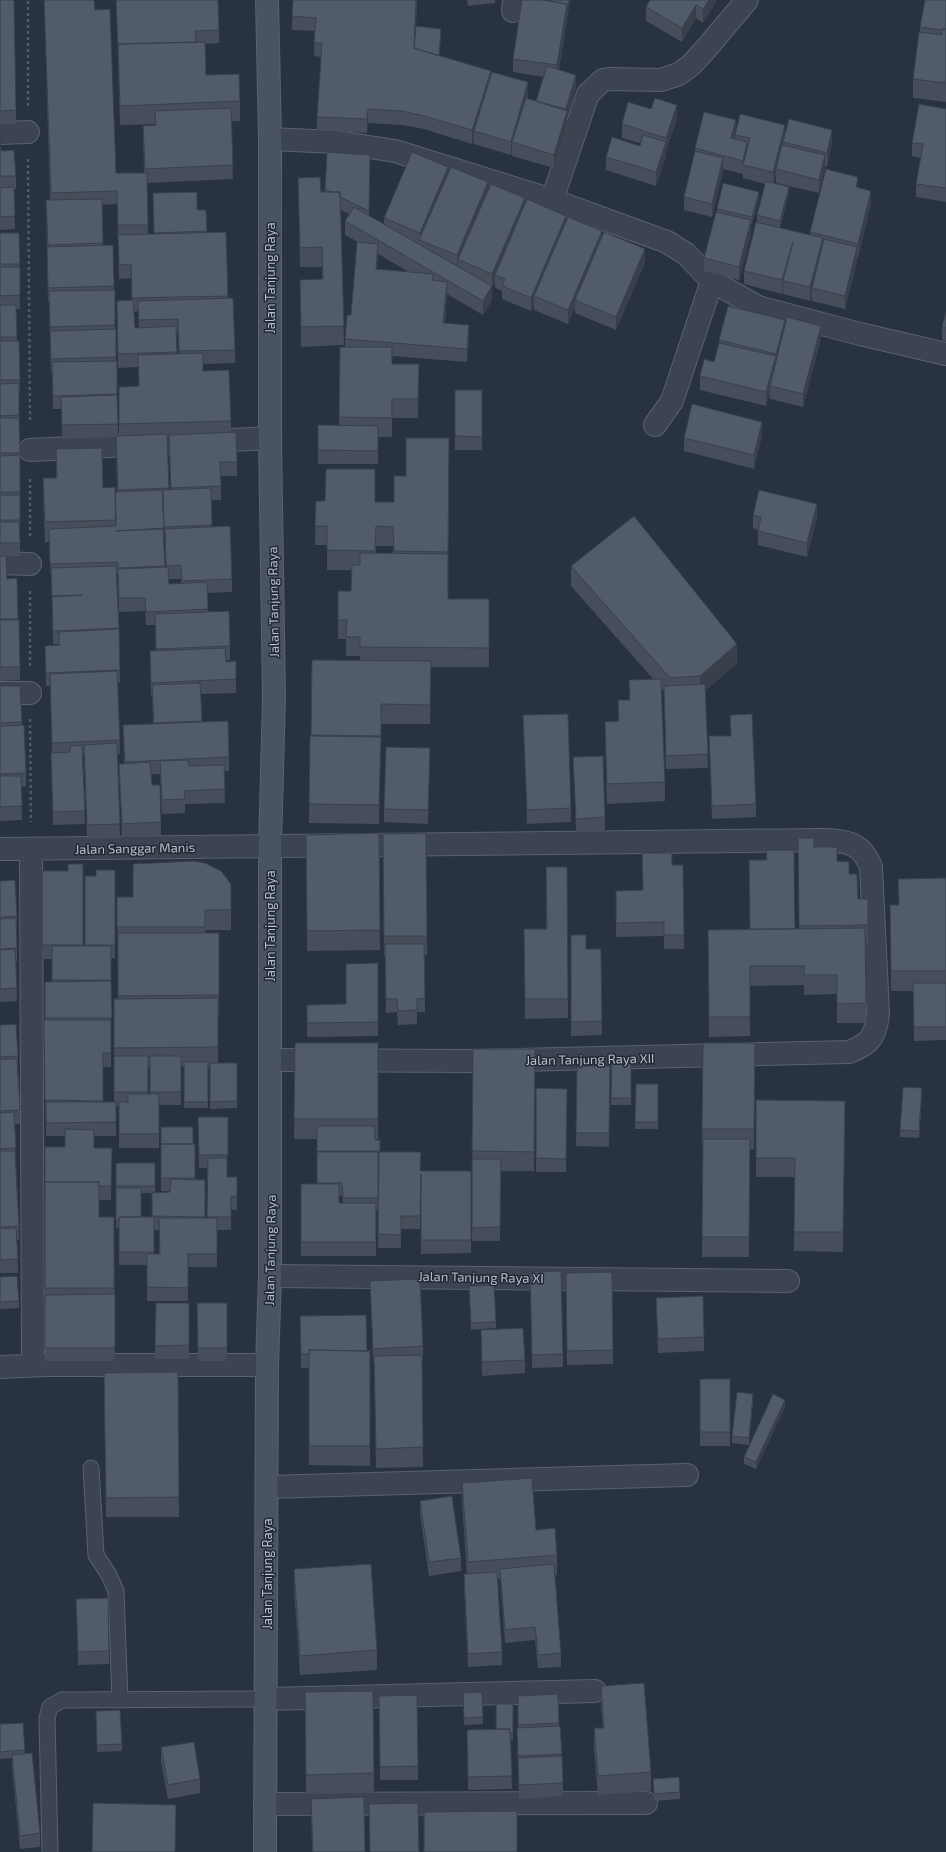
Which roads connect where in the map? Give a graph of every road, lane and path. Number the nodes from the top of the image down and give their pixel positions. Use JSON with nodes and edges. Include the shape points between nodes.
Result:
{"nodes":[{"id":1,"x":267,"y":0,"type":"edge"},
{"id":2,"x":747,"y":0,"type":"edge"},
{"id":3,"x":28,"y":132,"type":"dead end"},
{"id":4,"x":0,"y":133,"type":"edge"},
{"id":5,"x":270,"y":139,"type":"junction"},
{"id":6,"x":552,"y":200,"type":"junction"},
{"id":7,"x":712,"y":281,"type":"junction"},
{"id":8,"x":946,"y":354,"type":"edge"},
{"id":9,"x":655,"y":425,"type":"dead end"},
{"id":10,"x":270,"y":438,"type":"junction"},
{"id":11,"x":30,"y":450,"type":"dead end"},
{"id":12,"x":0,"y":563,"type":"edge"},
{"id":13,"x":30,"y":564,"type":"dead end"},
{"id":14,"x":0,"y":693,"type":"edge"},
{"id":15,"x":30,"y":693,"type":"dead end"},
{"id":16,"x":270,"y":846,"type":"junction"},
{"id":17,"x":0,"y":849,"type":"edge"},
{"id":18,"x":31,"y":849,"type":"junction"},
{"id":19,"x":861,"y":1048,"type":"joint"},
{"id":20,"x":270,"y":1060,"type":"junction"},
{"id":21,"x":270,"y":1276,"type":"junction"},
{"id":22,"x":788,"y":1281,"type":"dead end"},
{"id":23,"x":33,"y":1365,"type":"junction"},
{"id":24,"x":267,"y":1365,"type":"junction"},
{"id":25,"x":0,"y":1367,"type":"edge"},
{"id":26,"x":91,"y":1468,"type":"dead end"},
{"id":27,"x":687,"y":1475,"type":"dead end"},
{"id":28,"x":267,"y":1487,"type":"junction"},
{"id":29,"x":595,"y":1691,"type":"dead end"},
{"id":30,"x":267,"y":1699,"type":"junction"},
{"id":31,"x":120,"y":1700,"type":"junction"},
{"id":32,"x":646,"y":1802,"type":"dead end"},
{"id":33,"x":265,"y":1804,"type":"junction"},
{"id":34,"x":50,"y":1852,"type":"edge"},
{"id":35,"x":265,"y":1852,"type":"edge"}],
"edges":[{"from":1,"to":5,"type":"main road","name":"Jalan Tanjung Raya"},
{"from":2,"to":6,"type":"street","via":[[705,50],[680,74],[661,80],[610,79],[598,83],[588,94]]},
{"from":3,"to":4,"type":"street"},
{"from":5,"to":6,"type":"street","via":[[337,142],[395,151]]},
{"from":5,"to":10,"type":"main road","name":"Jalan Tanjung Raya"},
{"from":6,"to":7,"type":"street","via":[[667,242],[686,254]]},
{"from":7,"to":8,"type":"street","via":[[758,307]]},
{"from":7,"to":9,"type":"street","via":[[672,401]]},
{"from":10,"to":11,"type":"street"},
{"from":10,"to":16,"type":"main road","name":"Jalan Tanjung Raya","via":[[274,698]]},
{"from":12,"to":13,"type":"street"},
{"from":14,"to":15,"type":"street"},
{"from":16,"to":18,"type":"street","name":"Jalan Sanggar Manis"},
{"from":16,"to":19,"type":"street","name":"Jalan Sanggar Manis","via":[[820,840],[854,845],[861,850],[871,867],[878,1013],[877,1026],[870,1041]]},
{"from":16,"to":20,"type":"main road","name":"Jalan Tanjung Raya"},
{"from":17,"to":18,"type":"street","name":"Jalan Sanggar Manis"},
{"from":18,"to":23,"type":"street"},
{"from":19,"to":20,"type":"street","name":"Jalan Tanjung Raya XII","via":[[838,1053],[488,1061]]},
{"from":20,"to":21,"type":"main road","name":"Jalan Tanjung Raya"},
{"from":21,"to":22,"type":"street","name":"Jalan Tanjung Raya XI"},
{"from":21,"to":24,"type":"main road","name":"Jalan Tanjung Raya"},
{"from":23,"to":24,"type":"street"},
{"from":23,"to":25,"type":"street"},
{"from":24,"to":28,"type":"main road","name":"Jalan Tanjung Raya"},
{"from":26,"to":31,"type":"lane","via":[[96,1555],[116,1591]]},
{"from":27,"to":28,"type":"street"},
{"from":28,"to":30,"type":"main road","name":"Jalan Tanjung Raya"},
{"from":29,"to":30,"type":"street"},
{"from":30,"to":31,"type":"lane"},
{"from":30,"to":33,"type":"main road","name":"Jalan Tanjung Raya"},
{"from":31,"to":34,"type":"lane","via":[[62,1700],[50,1707],[47,1718]]},
{"from":32,"to":33,"type":"street"},
{"from":33,"to":35,"type":"main road","name":"Jalan Tanjung Raya"}]}
